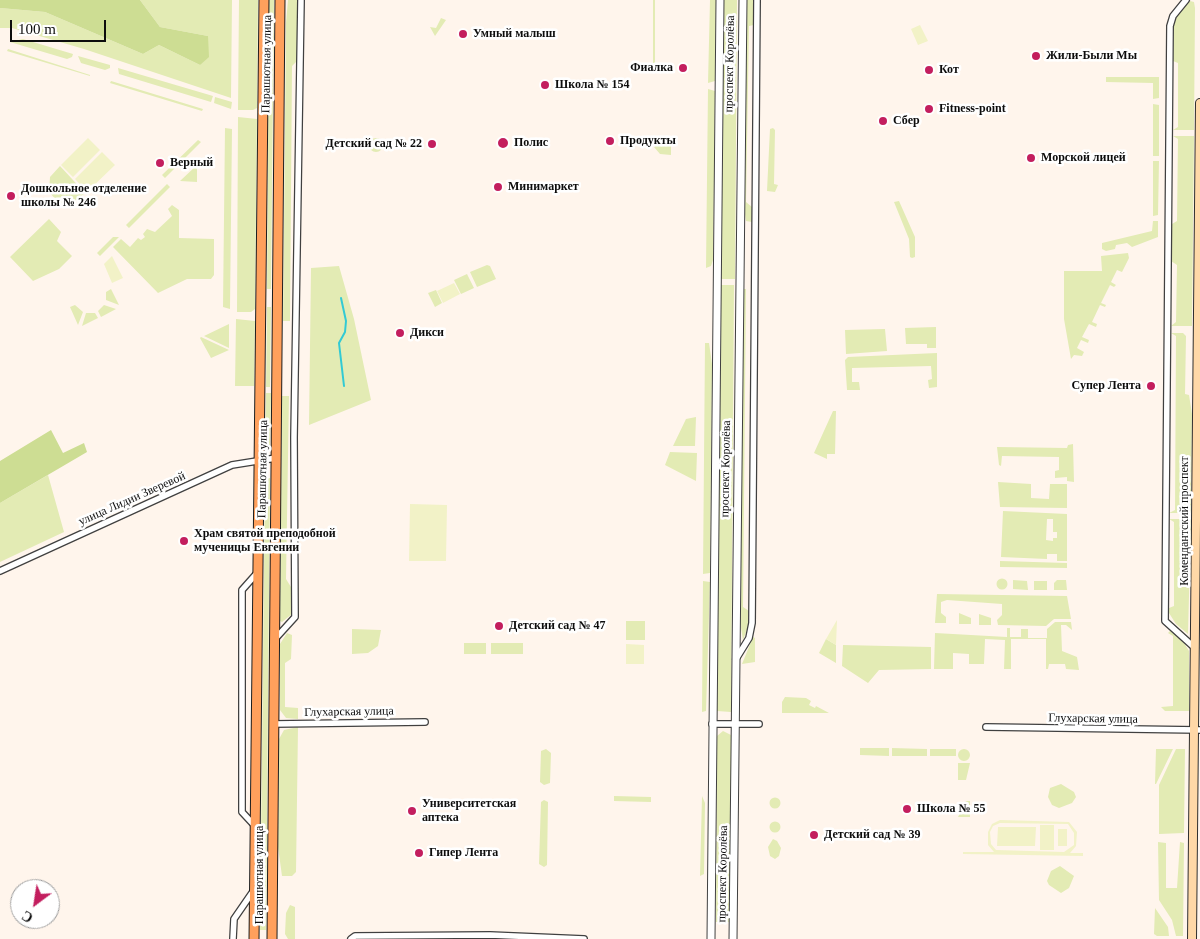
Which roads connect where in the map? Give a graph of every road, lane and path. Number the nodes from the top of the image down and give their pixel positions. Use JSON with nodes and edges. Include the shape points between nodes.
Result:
{"nodes":[{"id":1,"x":264,"y":0,"type":"edge"},
{"id":2,"x":280,"y":0,"type":"edge"},
{"id":3,"x":301,"y":0,"type":"edge"},
{"id":4,"x":720,"y":0,"type":"edge"},
{"id":5,"x":742,"y":0,"type":"edge"},
{"id":6,"x":757,"y":0,"type":"edge"},
{"id":7,"x":1186,"y":0,"type":"edge"},
{"id":8,"x":1200,"y":103,"type":"edge"},
{"id":9,"x":277,"y":293,"type":"junction"},
{"id":10,"x":261,"y":294,"type":"junction"},
{"id":11,"x":276,"y":458,"type":"junction"},
{"id":12,"x":260,"y":459,"type":"junction"},
{"id":13,"x":0,"y":571,"type":"edge"},
{"id":14,"x":258,"y":572,"type":"junction"},
{"id":15,"x":274,"y":641,"type":"junction"},
{"id":16,"x":1195,"y":648,"type":"junction"},
{"id":17,"x":736,"y":659,"type":"junction"},
{"id":18,"x":425,"y":722,"type":"dead end"},
{"id":19,"x":272,"y":724,"type":"junction"},
{"id":20,"x":712,"y":724,"type":"junction"},
{"id":21,"x":736,"y":724,"type":"junction"},
{"id":22,"x":760,"y":724,"type":"dead end"},
{"id":23,"x":986,"y":728,"type":"dead end"},
{"id":24,"x":1197,"y":730,"type":"edge"},
{"id":25,"x":255,"y":826,"type":"junction"},
{"id":26,"x":255,"y":888,"type":"junction"},
{"id":27,"x":233,"y":939,"type":"edge"},
{"id":28,"x":254,"y":939,"type":"edge"},
{"id":29,"x":272,"y":939,"type":"edge"},
{"id":30,"x":351,"y":939,"type":"edge"},
{"id":31,"x":584,"y":939,"type":"edge"},
{"id":32,"x":711,"y":939,"type":"edge"},
{"id":33,"x":733,"y":939,"type":"edge"},
{"id":34,"x":1192,"y":939,"type":"edge"}],
"edges":[{"from":1,"to":10,"type":"main road","name":"Парашютная улица"},
{"from":2,"to":9,"type":"main road","name":"Парашютная улица"},
{"from":3,"to":15,"type":"street","via":[[294,617]]},
{"from":4,"to":20,"type":"street","name":"проспект Королёва"},
{"from":5,"to":17,"type":"street","name":"проспект Королёва"},
{"from":6,"to":17,"type":"street","via":[[752,623],[749,638]]},
{"from":7,"to":16,"type":"street","via":[[1173,16],[1170,26],[1165,621]]},
{"from":8,"to":16,"type":"main road","name":"Комендантский проспект"},
{"from":9,"to":10,"type":"main road","via":[[269,300]]},
{"from":9,"to":11,"type":"main road","name":"Парашютная улица"},
{"from":10,"to":12,"type":"main road","name":"Парашютная улица"},
{"from":11,"to":12,"type":"street","name":"улица Лидии Зверевой"},
{"from":11,"to":15,"type":"main road","name":"Парашютная улица"},
{"from":12,"to":13,"type":"street","name":"улица Лидии Зверевой","via":[[232,465]]},
{"from":12,"to":14,"type":"main road","name":"Парашютная улица"},
{"from":14,"to":25,"type":"main road","name":"Парашютная улица"},
{"from":14,"to":25,"type":"street","via":[[242,590],[242,812]]},
{"from":15,"to":19,"type":"main road","name":"Парашютная улица"},
{"from":16,"to":24,"type":"main road","name":"Комендантский проспект"},
{"from":17,"to":21,"type":"street","name":"проспект Королёва"},
{"from":18,"to":19,"type":"street","name":"Глухарская улица"},
{"from":19,"to":29,"type":"main road","name":"Парашютная улица"},
{"from":20,"to":21,"type":"street"},
{"from":20,"to":32,"type":"street","name":"проспект Королёва"},
{"from":21,"to":22,"type":"street"},
{"from":21,"to":33,"type":"street","name":"проспект Королёва"},
{"from":23,"to":24,"type":"street","name":"Глухарская улица"},
{"from":24,"to":34,"type":"main road","name":"Комендантский проспект"},
{"from":25,"to":26,"type":"main road","name":"Парашютная улица"},
{"from":26,"to":27,"type":"street","via":[[234,919]]},
{"from":26,"to":28,"type":"main road","name":"Парашютная улица"},
{"from":30,"to":31,"type":"street","via":[[355,936],[490,935]]}]}
